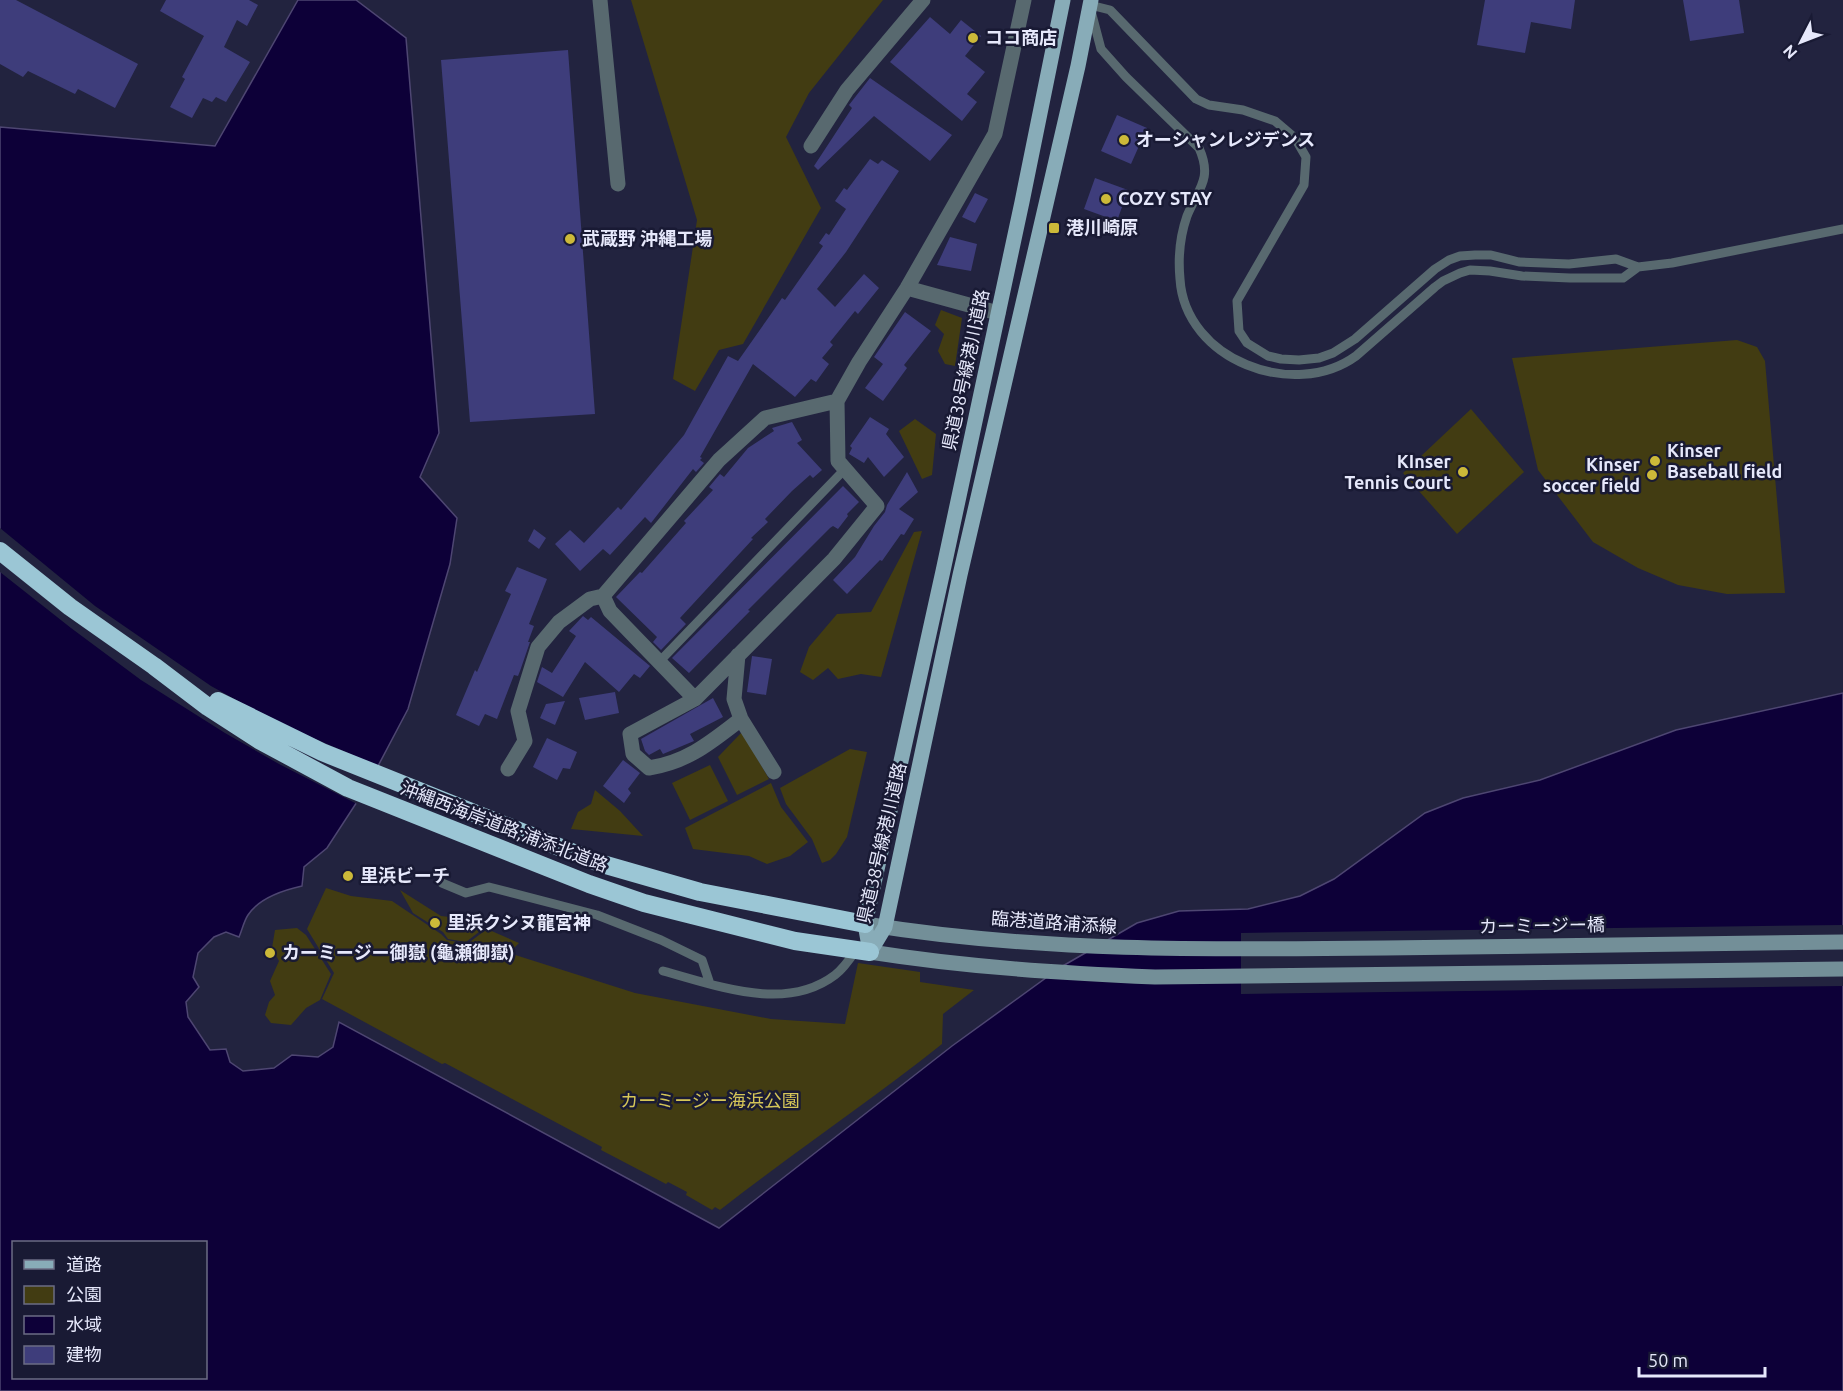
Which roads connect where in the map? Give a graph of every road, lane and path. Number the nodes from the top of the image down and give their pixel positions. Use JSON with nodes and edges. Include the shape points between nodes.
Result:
{"nodes":[{"id":1,"x":600,"y":0,"type":"edge"},
{"id":2,"x":923,"y":0,"type":"edge"},
{"id":3,"x":1024,"y":0,"type":"edge"},
{"id":4,"x":1063,"y":0,"type":"edge"},
{"id":5,"x":1089,"y":2,"type":"edge"},
{"id":6,"x":811,"y":146,"type":"dead end"},
{"id":7,"x":618,"y":184,"type":"dead end"},
{"id":8,"x":1843,"y":230,"type":"edge"},
{"id":9,"x":1638,"y":267,"type":"junction"},
{"id":10,"x":907,"y":288,"type":"junction"},
{"id":11,"x":998,"y":313,"type":"junction"},
{"id":12,"x":837,"y":401,"type":"junction"},
{"id":13,"x":845,"y":469,"type":"junction"},
{"id":14,"x":0,"y":551,"type":"edge"},
{"id":15,"x":603,"y":596,"type":"junction"},
{"id":16,"x":738,"y":655,"type":"junction"},
{"id":17,"x":659,"y":662,"type":"junction"},
{"id":18,"x":154,"y":666,"type":"junction"},
{"id":19,"x":695,"y":699,"type":"junction"},
{"id":20,"x":741,"y":719,"type":"junction"},
{"id":21,"x":508,"y":769,"type":"dead end"},
{"id":22,"x":774,"y":772,"type":"dead end"},
{"id":23,"x":442,"y":883,"type":"dead end"},
{"id":24,"x":865,"y":924,"type":"junction"},
{"id":25,"x":885,"y":927,"type":"junction"},
{"id":26,"x":1843,"y":942,"type":"edge"},
{"id":27,"x":1241,"y":950,"type":"joint"},
{"id":28,"x":863,"y":951,"type":"junction"},
{"id":29,"x":1843,"y":969,"type":"edge"},
{"id":30,"x":663,"y":971,"type":"dead end"},
{"id":31,"x":710,"y":984,"type":"junction"}],
"edges":[{"from":1,"to":7,"type":"street"},
{"from":2,"to":6,"type":"street","via":[[847,90]]},
{"from":3,"to":10,"type":"street","via":[[995,134]]},
{"from":4,"to":11,"type":"main road","name":"県道38号線港川道路"},
{"from":5,"to":9,"type":"lane","via":[[1101,50],[1199,148],[1205,162],[1202,185],[1181,240],[1180,283],[1199,330],[1242,363],[1285,375],[1331,369],[1356,356],[1443,281],[1470,270],[1623,278]]},
{"from":5,"to":9,"type":"lane","via":[[1110,10],[1196,99],[1275,121],[1295,138],[1306,157],[1304,185],[1237,301],[1239,331],[1246,343],[1258,351],[1299,360],[1333,352],[1355,339],[1435,269],[1460,256],[1491,255],[1519,262],[1569,264],[1616,259]]},
{"from":5,"to":25,"type":"main road","name":"県道38号線港川道路","via":[[1078,66],[962,564]]},
{"from":8,"to":9,"type":"lane"},
{"from":10,"to":11,"type":"street"},
{"from":10,"to":12,"type":"street"},
{"from":11,"to":24,"type":"main road","name":"県道38号線港川道路"},
{"from":12,"to":13,"type":"street","via":[[838,461]]},
{"from":12,"to":15,"type":"street","via":[[765,418],[719,460]]},
{"from":13,"to":16,"type":"street","via":[[876,506],[834,558]]},
{"from":13,"to":17,"type":"lane"},
{"from":14,"to":18,"type":"highway","name":"沖縄西海岸道路;浦添北道路"},
{"from":15,"to":17,"type":"street","via":[[610,611]]},
{"from":15,"to":21,"type":"street","via":[[590,599],[559,622],[538,647],[518,711],[525,741]]},
{"from":16,"to":19,"type":"street"},
{"from":16,"to":20,"type":"street","via":[[734,699]]},
{"from":17,"to":19,"type":"street"},
{"from":18,"to":24,"type":"highway","name":"沖縄西海岸道路;浦添北道路","via":[[306,745],[598,863],[700,892]]},
{"from":18,"to":28,"type":"highway","name":"沖縄西海岸道路;浦添北道路","via":[[259,740],[348,788],[425,820],[644,903],[795,942]]},
{"from":19,"to":20,"type":"street","via":[[630,734],[633,754],[649,768],[668,765],[699,750]]},
{"from":20,"to":22,"type":"street"},
{"from":23,"to":31,"type":"lane","via":[[466,893],[489,887],[597,915],[702,960]]},
{"from":24,"to":25,"type":"street","name":"臨港道路浦添線"},
{"from":24,"to":28,"type":"main road","name":"県道38号線港川道路"},
{"from":25,"to":27,"type":"street","name":"臨港道路浦添線","via":[[1074,947]]},
{"from":25,"to":28,"type":"main road","name":"県道38号線港川道路"},
{"from":26,"to":27,"type":"street","name":"カーミージー橋"},
{"from":28,"to":29,"type":"street","via":[[1046,972],[1155,977]]},
{"from":28,"to":31,"type":"lane","via":[[817,987],[767,995]]},
{"from":30,"to":31,"type":"lane"}]}
